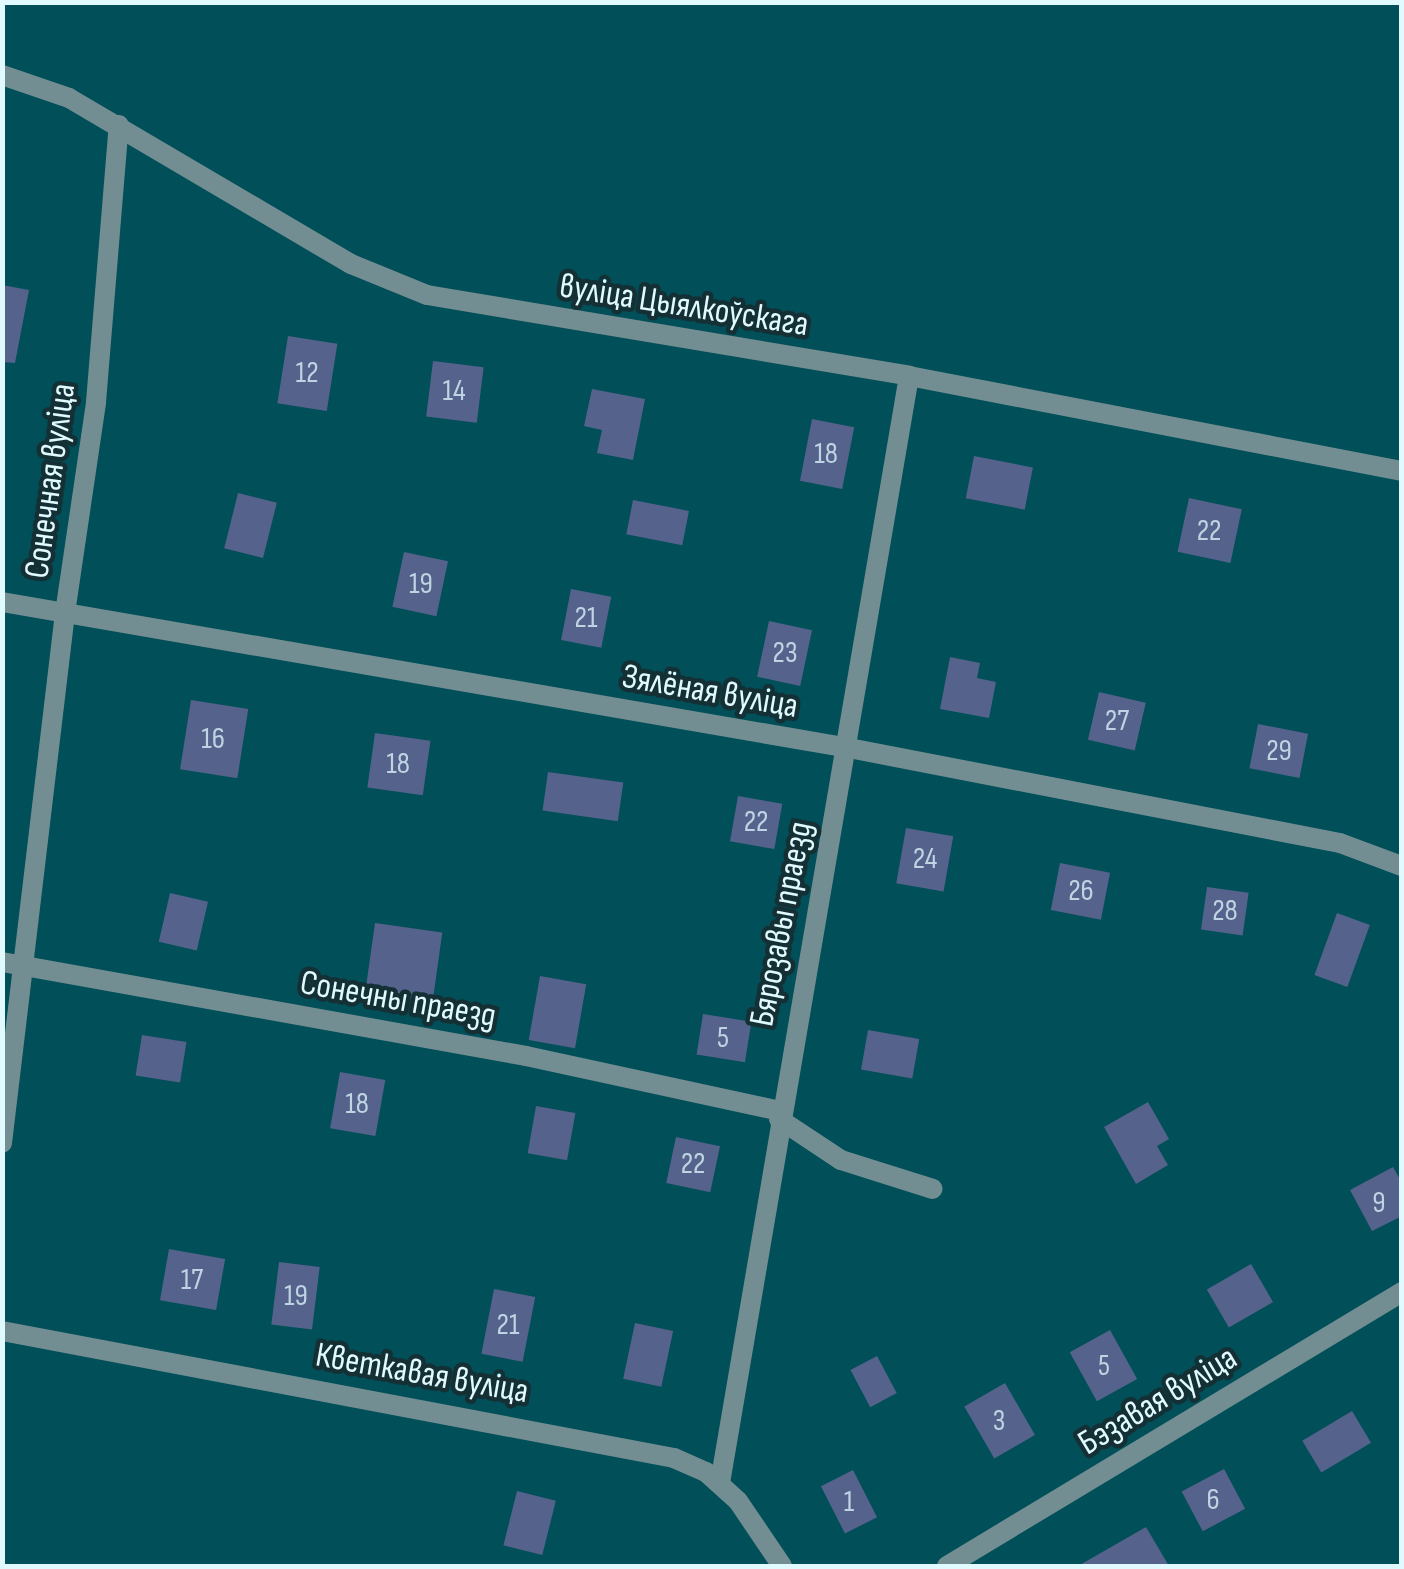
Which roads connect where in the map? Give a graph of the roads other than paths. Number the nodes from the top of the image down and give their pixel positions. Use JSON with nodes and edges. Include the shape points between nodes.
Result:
{"nodes":[{"id":1,"x":2,"y":76,"type":"edge"},
{"id":2,"x":119,"y":125,"type":"junction"},
{"id":3,"x":909,"y":376,"type":"junction"},
{"id":4,"x":1402,"y":471,"type":"edge"},
{"id":5,"x":2,"y":602,"type":"edge"},
{"id":6,"x":65,"y":613,"type":"junction"},
{"id":7,"x":848,"y":748,"type":"junction"},
{"id":8,"x":1402,"y":866,"type":"edge"},
{"id":9,"x":12,"y":964,"type":"edge"},
{"id":10,"x":779,"y":1115,"type":"junction"},
{"id":11,"x":2,"y":1144,"type":"edge"},
{"id":12,"x":933,"y":1190,"type":"dead end"},
{"id":13,"x":1402,"y":1292,"type":"edge"},
{"id":14,"x":2,"y":1331,"type":"edge"},
{"id":15,"x":720,"y":1483,"type":"junction"},
{"id":16,"x":782,"y":1566,"type":"edge"},
{"id":17,"x":947,"y":1566,"type":"edge"}],
"edges":[{"from":1,"to":2,"type":"street","name":"вуліца Цыялкоўскага"},
{"from":2,"to":3,"type":"street","name":"вуліца Цыялкоўскага","via":[[399,286],[500,311]]},
{"from":2,"to":6,"type":"street","name":"Сонечная вуліца","via":[[96,402]]},
{"from":3,"to":4,"type":"street","name":"вуліца Цыялкоўскага"},
{"from":3,"to":7,"type":"street","name":"Бярозавы праезд"},
{"from":5,"to":6,"type":"street","name":"Зялёная вуліца"},
{"from":6,"to":7,"type":"street","name":"Зялёная вуліца"},
{"from":6,"to":9,"type":"street","name":"Сонечная вуліца"},
{"from":7,"to":8,"type":"street","name":"Зялёная вуліца","via":[[1340,843]]},
{"from":7,"to":10,"type":"street","name":"Бярозавы праезд"},
{"from":9,"to":10,"type":"street","name":"Сонечны праезд","via":[[526,1056]]},
{"from":9,"to":11,"type":"street","name":"Сонечная вуліца"},
{"from":10,"to":12,"type":"street","name":"Сонечны праезд","via":[[842,1160]]},
{"from":10,"to":15,"type":"street","name":"Бярозавы праезд"},
{"from":13,"to":17,"type":"street","name":"Бэзавая вуліца"},
{"from":14,"to":15,"type":"street","name":"Кветкавая вуліца","via":[[632,1448],[674,1458]]},
{"from":15,"to":16,"type":"street","name":"Кветкавая вуліца"}]}
